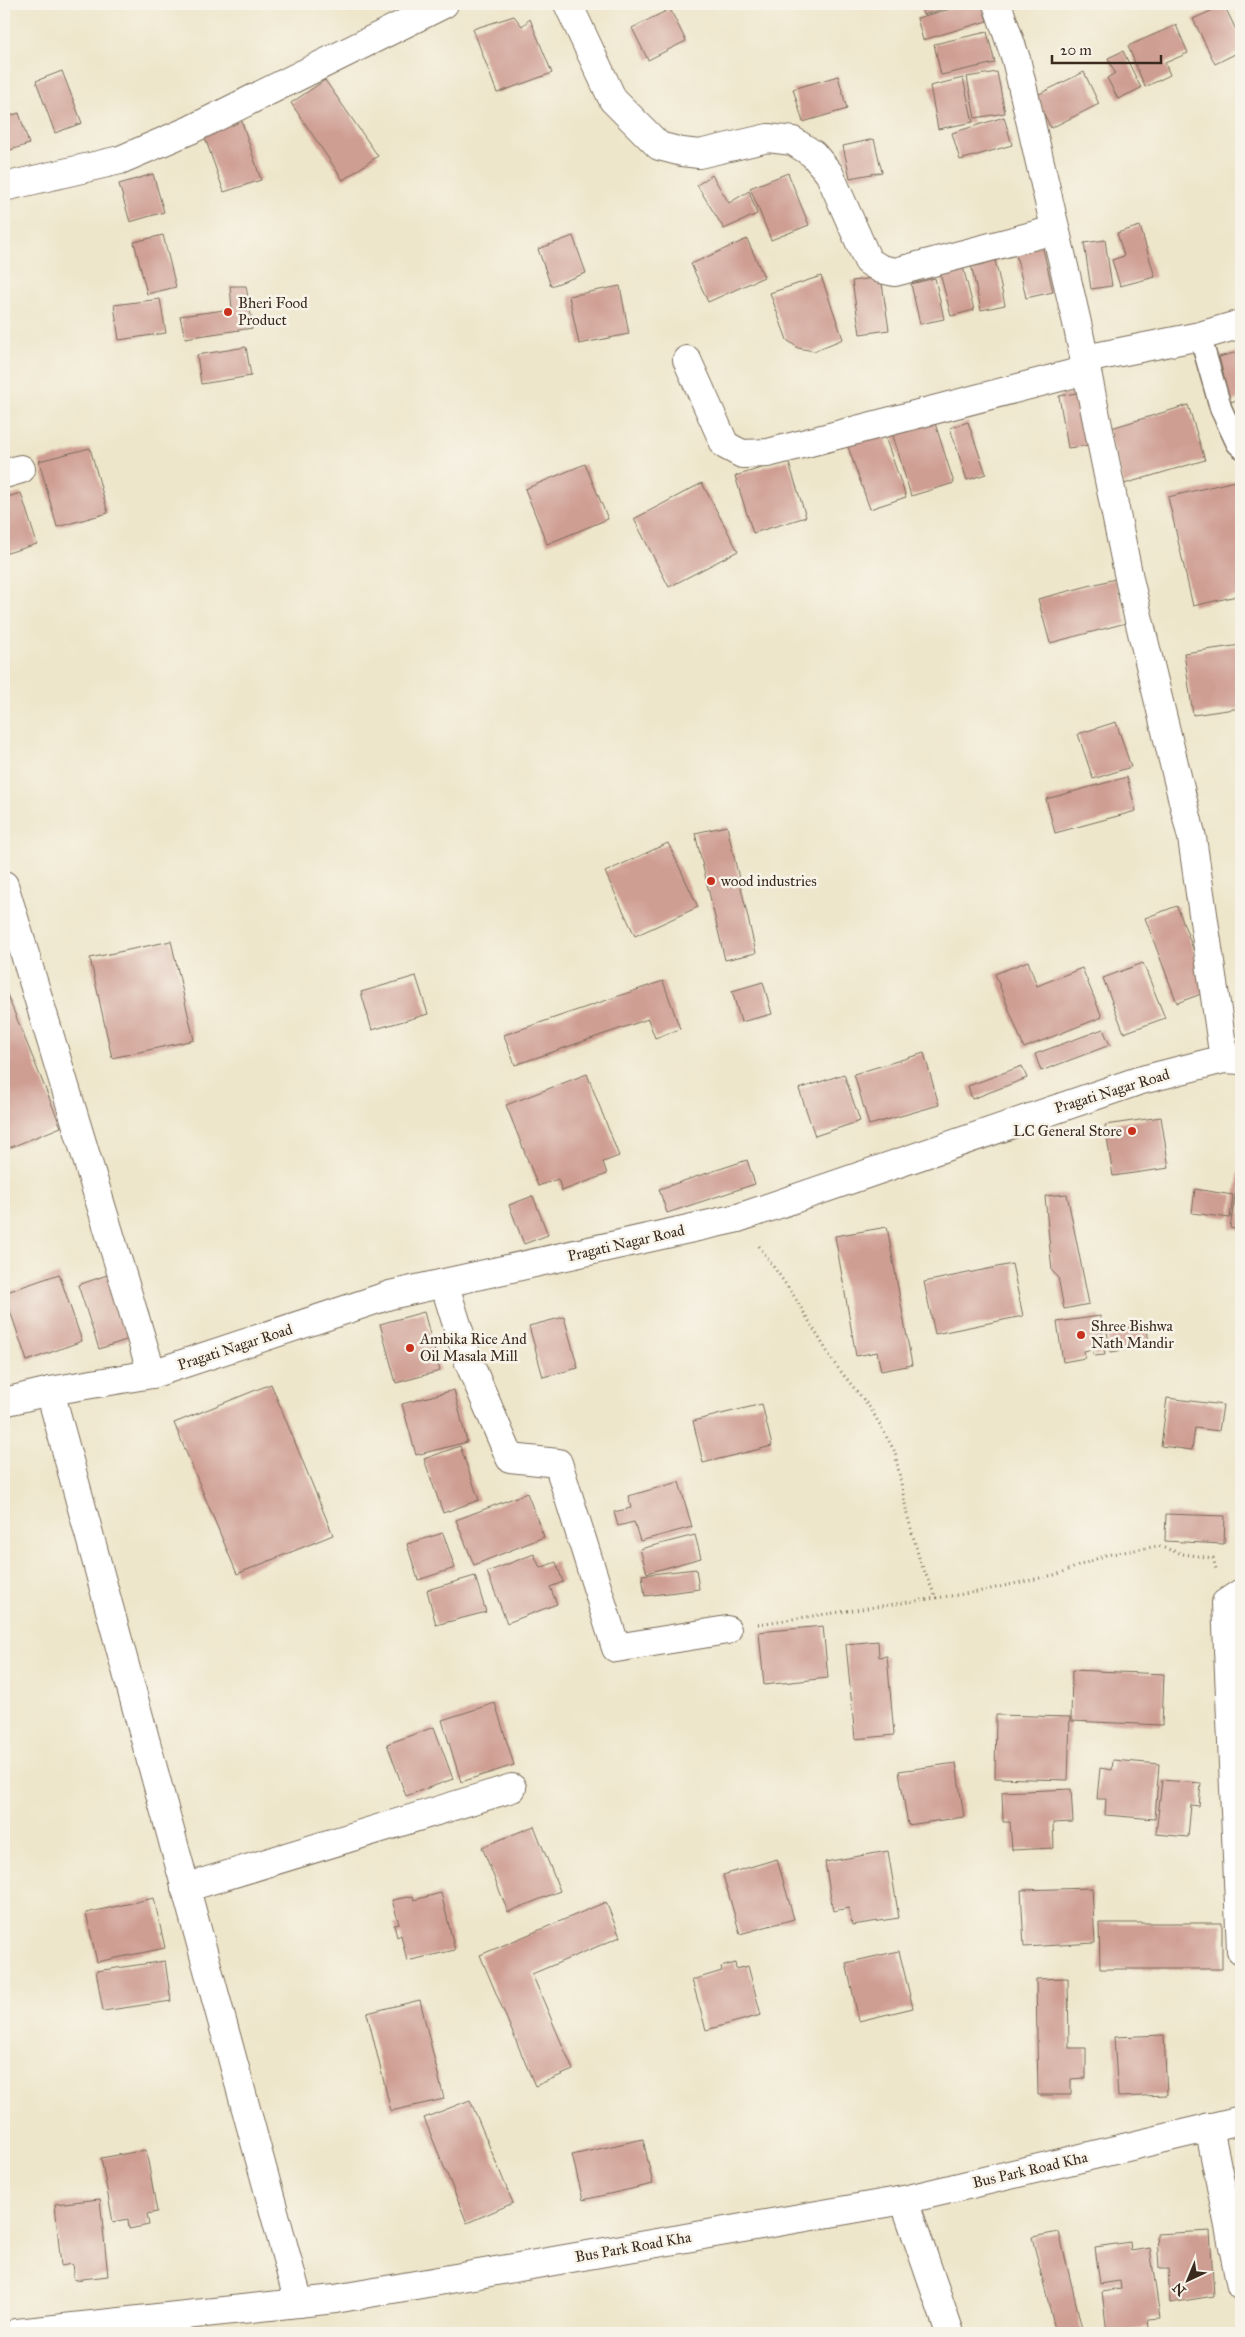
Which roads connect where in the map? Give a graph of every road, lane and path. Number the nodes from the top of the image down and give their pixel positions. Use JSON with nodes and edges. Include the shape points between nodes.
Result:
{"nodes":[{"id":1,"x":444,"y":4,"type":"edge"},
{"id":2,"x":568,"y":4,"type":"edge"},
{"id":3,"x":997,"y":4,"type":"edge"},
{"id":4,"x":4,"y":187,"type":"edge"},
{"id":5,"x":1055,"y":230,"type":"junction"},
{"id":6,"x":1241,"y":324,"type":"edge"},
{"id":7,"x":1200,"y":336,"type":"junction"},
{"id":8,"x":687,"y":360,"type":"dead end"},
{"id":9,"x":1086,"y":364,"type":"junction"},
{"id":10,"x":1241,"y":447,"type":"edge"},
{"id":11,"x":4,"y":885,"type":"edge"},
{"id":12,"x":1233,"y":1060,"type":"edge"},
{"id":13,"x":738,"y":1218,"type":"junction"},
{"id":14,"x":444,"y":1282,"type":"junction"},
{"id":15,"x":152,"y":1374,"type":"junction"},
{"id":16,"x":50,"y":1391,"type":"junction"},
{"id":17,"x":4,"y":1402,"type":"edge"},
{"id":18,"x":936,"y":1598,"type":"junction"},
{"id":19,"x":1234,"y":1598,"type":"edge"},
{"id":20,"x":726,"y":1630,"type":"joint"},
{"id":21,"x":512,"y":1788,"type":"dead end"},
{"id":22,"x":185,"y":1888,"type":"junction"},
{"id":23,"x":1241,"y":1950,"type":"edge"},
{"id":24,"x":1241,"y":2120,"type":"edge"},
{"id":25,"x":1209,"y":2127,"type":"junction"},
{"id":26,"x":904,"y":2200,"type":"junction"},
{"id":27,"x":1241,"y":2286,"type":"edge"},
{"id":28,"x":299,"y":2303,"type":"junction"},
{"id":29,"x":171,"y":2325,"type":"edge"},
{"id":30,"x":17,"y":2333,"type":"edge"},
{"id":31,"x":950,"y":2333,"type":"edge"}],
"edges":[{"from":1,"to":4,"type":"street","via":[[190,130],[120,160]]},
{"from":2,"to":5,"type":"street","via":[[613,100],[659,146],[700,154],[768,138],[793,141],[813,154],[829,173],[868,261],[881,269],[895,272]]},
{"from":3,"to":5,"type":"street","via":[[1016,58]]},
{"from":5,"to":9,"type":"street"},
{"from":6,"to":7,"type":"street"},
{"from":7,"to":9,"type":"street"},
{"from":7,"to":10,"type":"lane","via":[[1220,409]]},
{"from":8,"to":9,"type":"street","via":[[725,444],[742,454],[768,453]]},
{"from":9,"to":12,"type":"street","via":[[1130,583],[1192,838]]},
{"from":11,"to":15,"type":"street"},
{"from":12,"to":13,"type":"street","name":"Pragati Nagar Road","via":[[1138,1080]]},
{"from":13,"to":14,"type":"street","name":"Pragati Nagar Road"},
{"from":13,"to":18,"type":"path","via":[[794,1296],[834,1363],[871,1409],[895,1452],[909,1524],[920,1562]]},
{"from":14,"to":15,"type":"street","name":"Pragati Nagar Road","via":[[390,1295]]},
{"from":14,"to":20,"type":"street","via":[[468,1360],[510,1458],[558,1463],[616,1648]]},
{"from":15,"to":16,"type":"street","name":"Pragati Nagar Road"},
{"from":16,"to":17,"type":"street","name":"Pragati Nagar Road"},
{"from":16,"to":22,"type":"street"},
{"from":18,"to":19,"type":"path","via":[[1058,1574],[1106,1555],[1158,1546],[1213,1558]]},
{"from":18,"to":20,"type":"path","via":[[792,1617]]},
{"from":19,"to":23,"type":"street"},
{"from":21,"to":22,"type":"street"},
{"from":22,"to":28,"type":"street"},
{"from":24,"to":25,"type":"street","name":"Bus Park Road Kha"},
{"from":25,"to":26,"type":"street","name":"Bus Park Road Kha"},
{"from":25,"to":27,"type":"street"},
{"from":26,"to":28,"type":"street","name":"Bus Park Road Kha"},
{"from":26,"to":31,"type":"street"},
{"from":28,"to":29,"type":"street","name":"Bus Park Road Kha"},
{"from":29,"to":30,"type":"street","name":"Bus Park Road Kha"}]}
